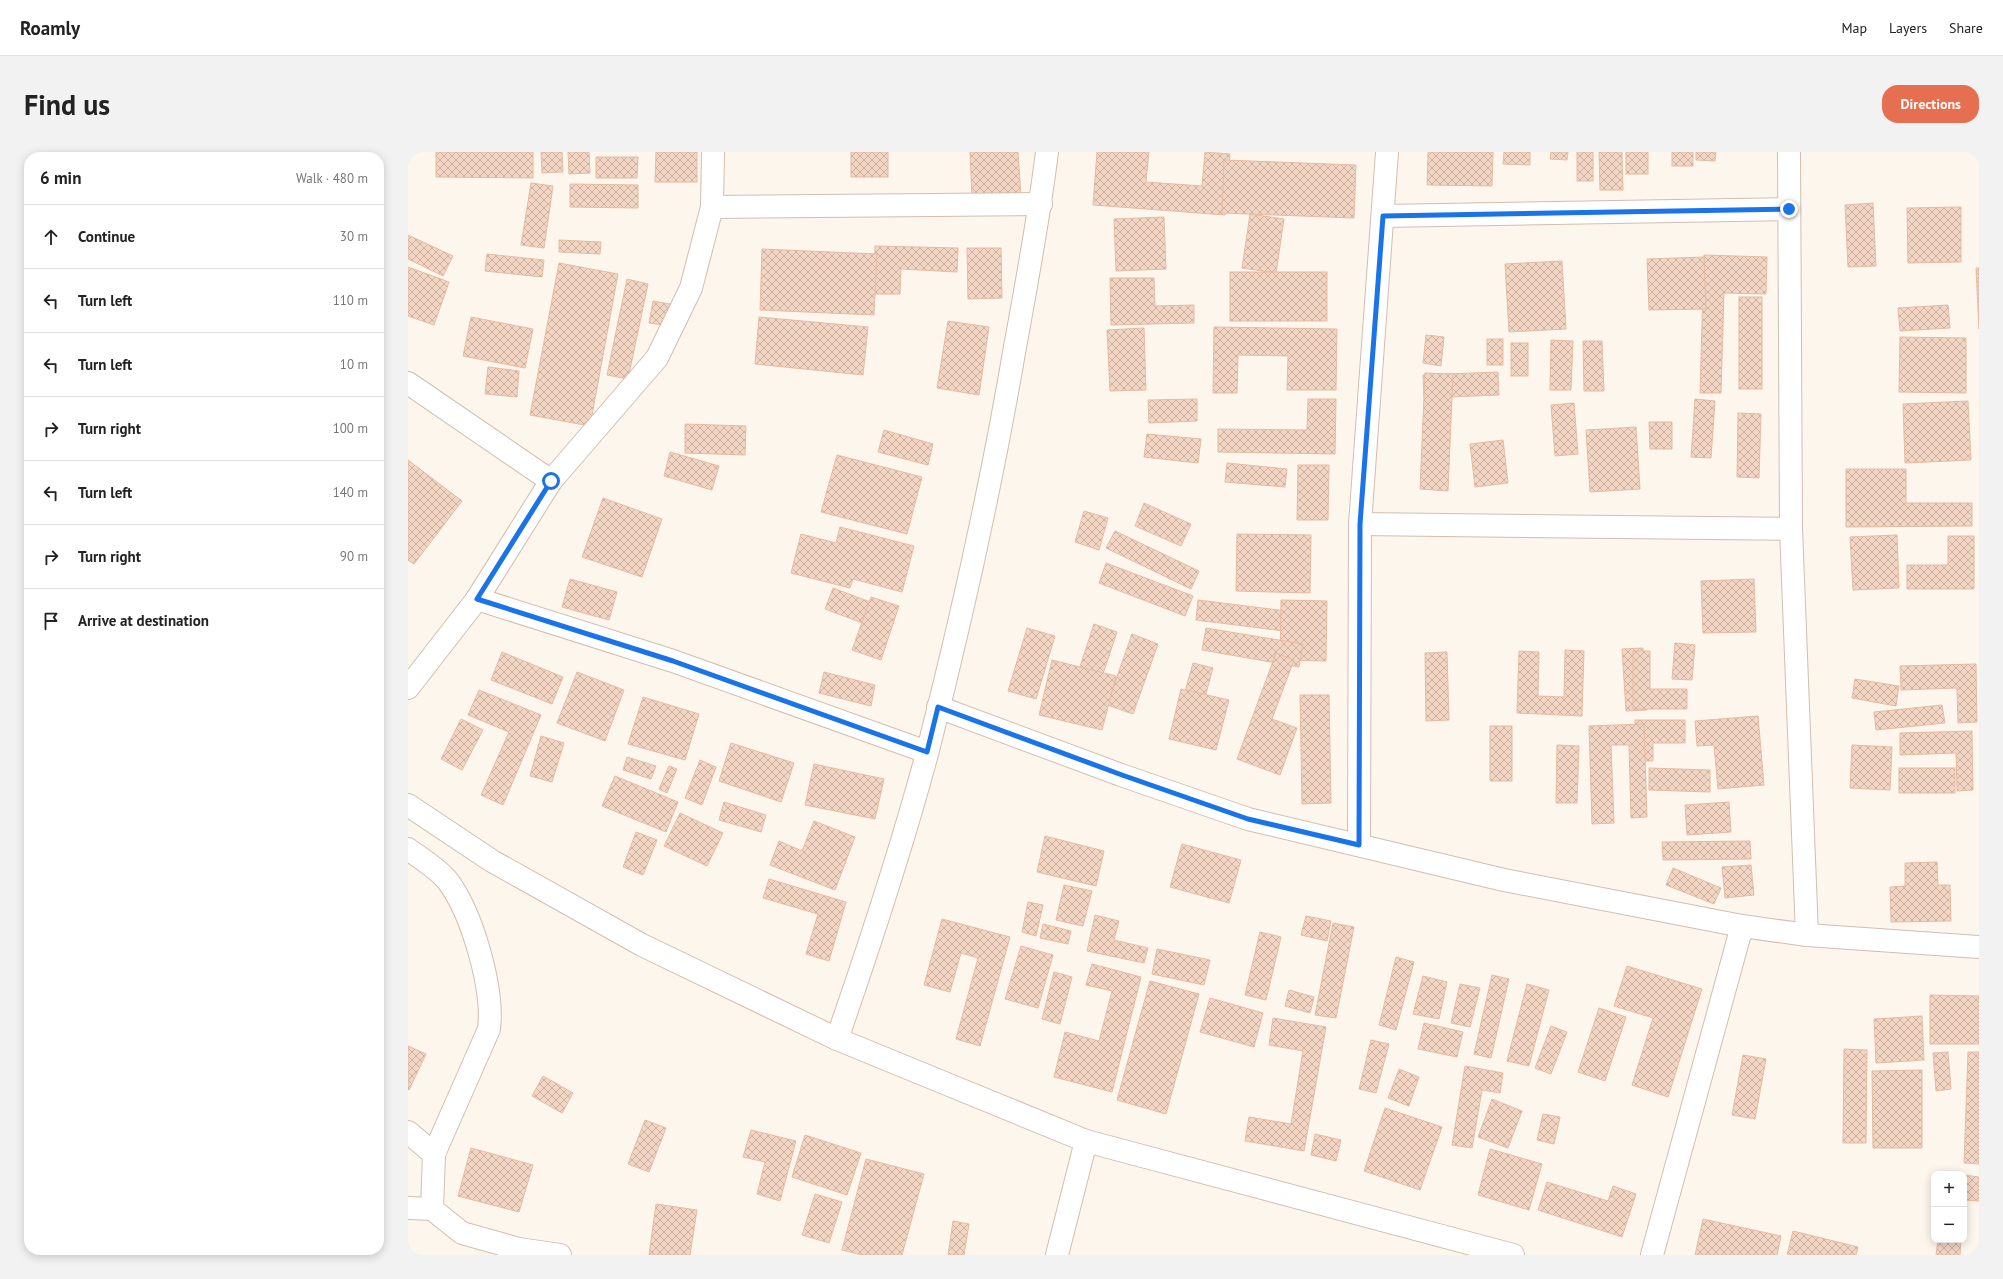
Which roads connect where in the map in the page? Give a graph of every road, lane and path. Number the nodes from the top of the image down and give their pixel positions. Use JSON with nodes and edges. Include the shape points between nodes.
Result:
{"nodes":[{"id":1,"x":713,"y":152,"type":"edge"},
{"id":2,"x":1047,"y":152,"type":"edge"},
{"id":3,"x":1387,"y":152,"type":"edge"},
{"id":4,"x":1789,"y":152,"type":"edge"},
{"id":5,"x":1041,"y":204,"type":"junction"},
{"id":6,"x":712,"y":207,"type":"junction"},
{"id":7,"x":1789,"y":209,"type":"junction"},
{"id":8,"x":1383,"y":216,"type":"junction"},
{"id":9,"x":408,"y":383,"type":"edge"},
{"id":10,"x":551,"y":481,"type":"junction"},
{"id":11,"x":1360,"y":524,"type":"junction"},
{"id":12,"x":1791,"y":529,"type":"junction"},
{"id":13,"x":477,"y":599,"type":"junction"},
{"id":14,"x":408,"y":688,"type":"edge"},
{"id":15,"x":938,"y":707,"type":"junction"},
{"id":16,"x":927,"y":752,"type":"junction"},
{"id":17,"x":408,"y":805,"type":"edge"},
{"id":18,"x":1359,"y":845,"type":"junction"},
{"id":19,"x":408,"y":849,"type":"edge"},
{"id":20,"x":1742,"y":926,"type":"junction"},
{"id":21,"x":1807,"y":935,"type":"junction"},
{"id":22,"x":1979,"y":946,"type":"edge"},
{"id":23,"x":837,"y":1039,"type":"junction"},
{"id":24,"x":408,"y":1132,"type":"edge"},
{"id":25,"x":1086,"y":1141,"type":"junction"},
{"id":26,"x":434,"y":1154,"type":"junction"},
{"id":27,"x":408,"y":1208,"type":"edge"},
{"id":28,"x":432,"y":1209,"type":"junction"},
{"id":29,"x":560,"y":1255,"type":"edge"},
{"id":30,"x":1057,"y":1255,"type":"edge"},
{"id":31,"x":1513,"y":1255,"type":"edge"},
{"id":32,"x":1652,"y":1255,"type":"edge"}],
"edges":[{"from":1,"to":6,"type":"street"},
{"from":2,"to":5,"type":"street"},
{"from":3,"to":8,"type":"street"},
{"from":4,"to":7,"type":"street"},
{"from":5,"to":6,"type":"street"},
{"from":5,"to":15,"type":"street","via":[[995,463]]},
{"from":6,"to":10,"type":"street","via":[[691,288],[657,358]]},
{"from":7,"to":8,"type":"street"},
{"from":7,"to":12,"type":"street"},
{"from":8,"to":11,"type":"street"},
{"from":9,"to":10,"type":"street"},
{"from":10,"to":13,"type":"street"},
{"from":11,"to":12,"type":"street"},
{"from":11,"to":18,"type":"street"},
{"from":12,"to":21,"type":"street"},
{"from":13,"to":14,"type":"street"},
{"from":13,"to":16,"type":"street","via":[[673,661]]},
{"from":15,"to":16,"type":"street"},
{"from":15,"to":18,"type":"street","via":[[1248,819]]},
{"from":16,"to":23,"type":"street","via":[[876,923]]},
{"from":17,"to":23,"type":"street","via":[[492,861],[642,945]]},
{"from":18,"to":20,"type":"street","via":[[1504,880]]},
{"from":19,"to":26,"type":"street","via":[[446,879],[467,915],[484,974],[491,1013],[489,1029]]},
{"from":20,"to":21,"type":"street"},
{"from":20,"to":32,"type":"street"},
{"from":21,"to":22,"type":"street"},
{"from":23,"to":25,"type":"street"},
{"from":24,"to":26,"type":"street"},
{"from":25,"to":30,"type":"street"},
{"from":25,"to":31,"type":"street"},
{"from":26,"to":28,"type":"street"},
{"from":27,"to":28,"type":"street"},
{"from":28,"to":29,"type":"street","via":[[462,1233],[519,1249]]}]}
